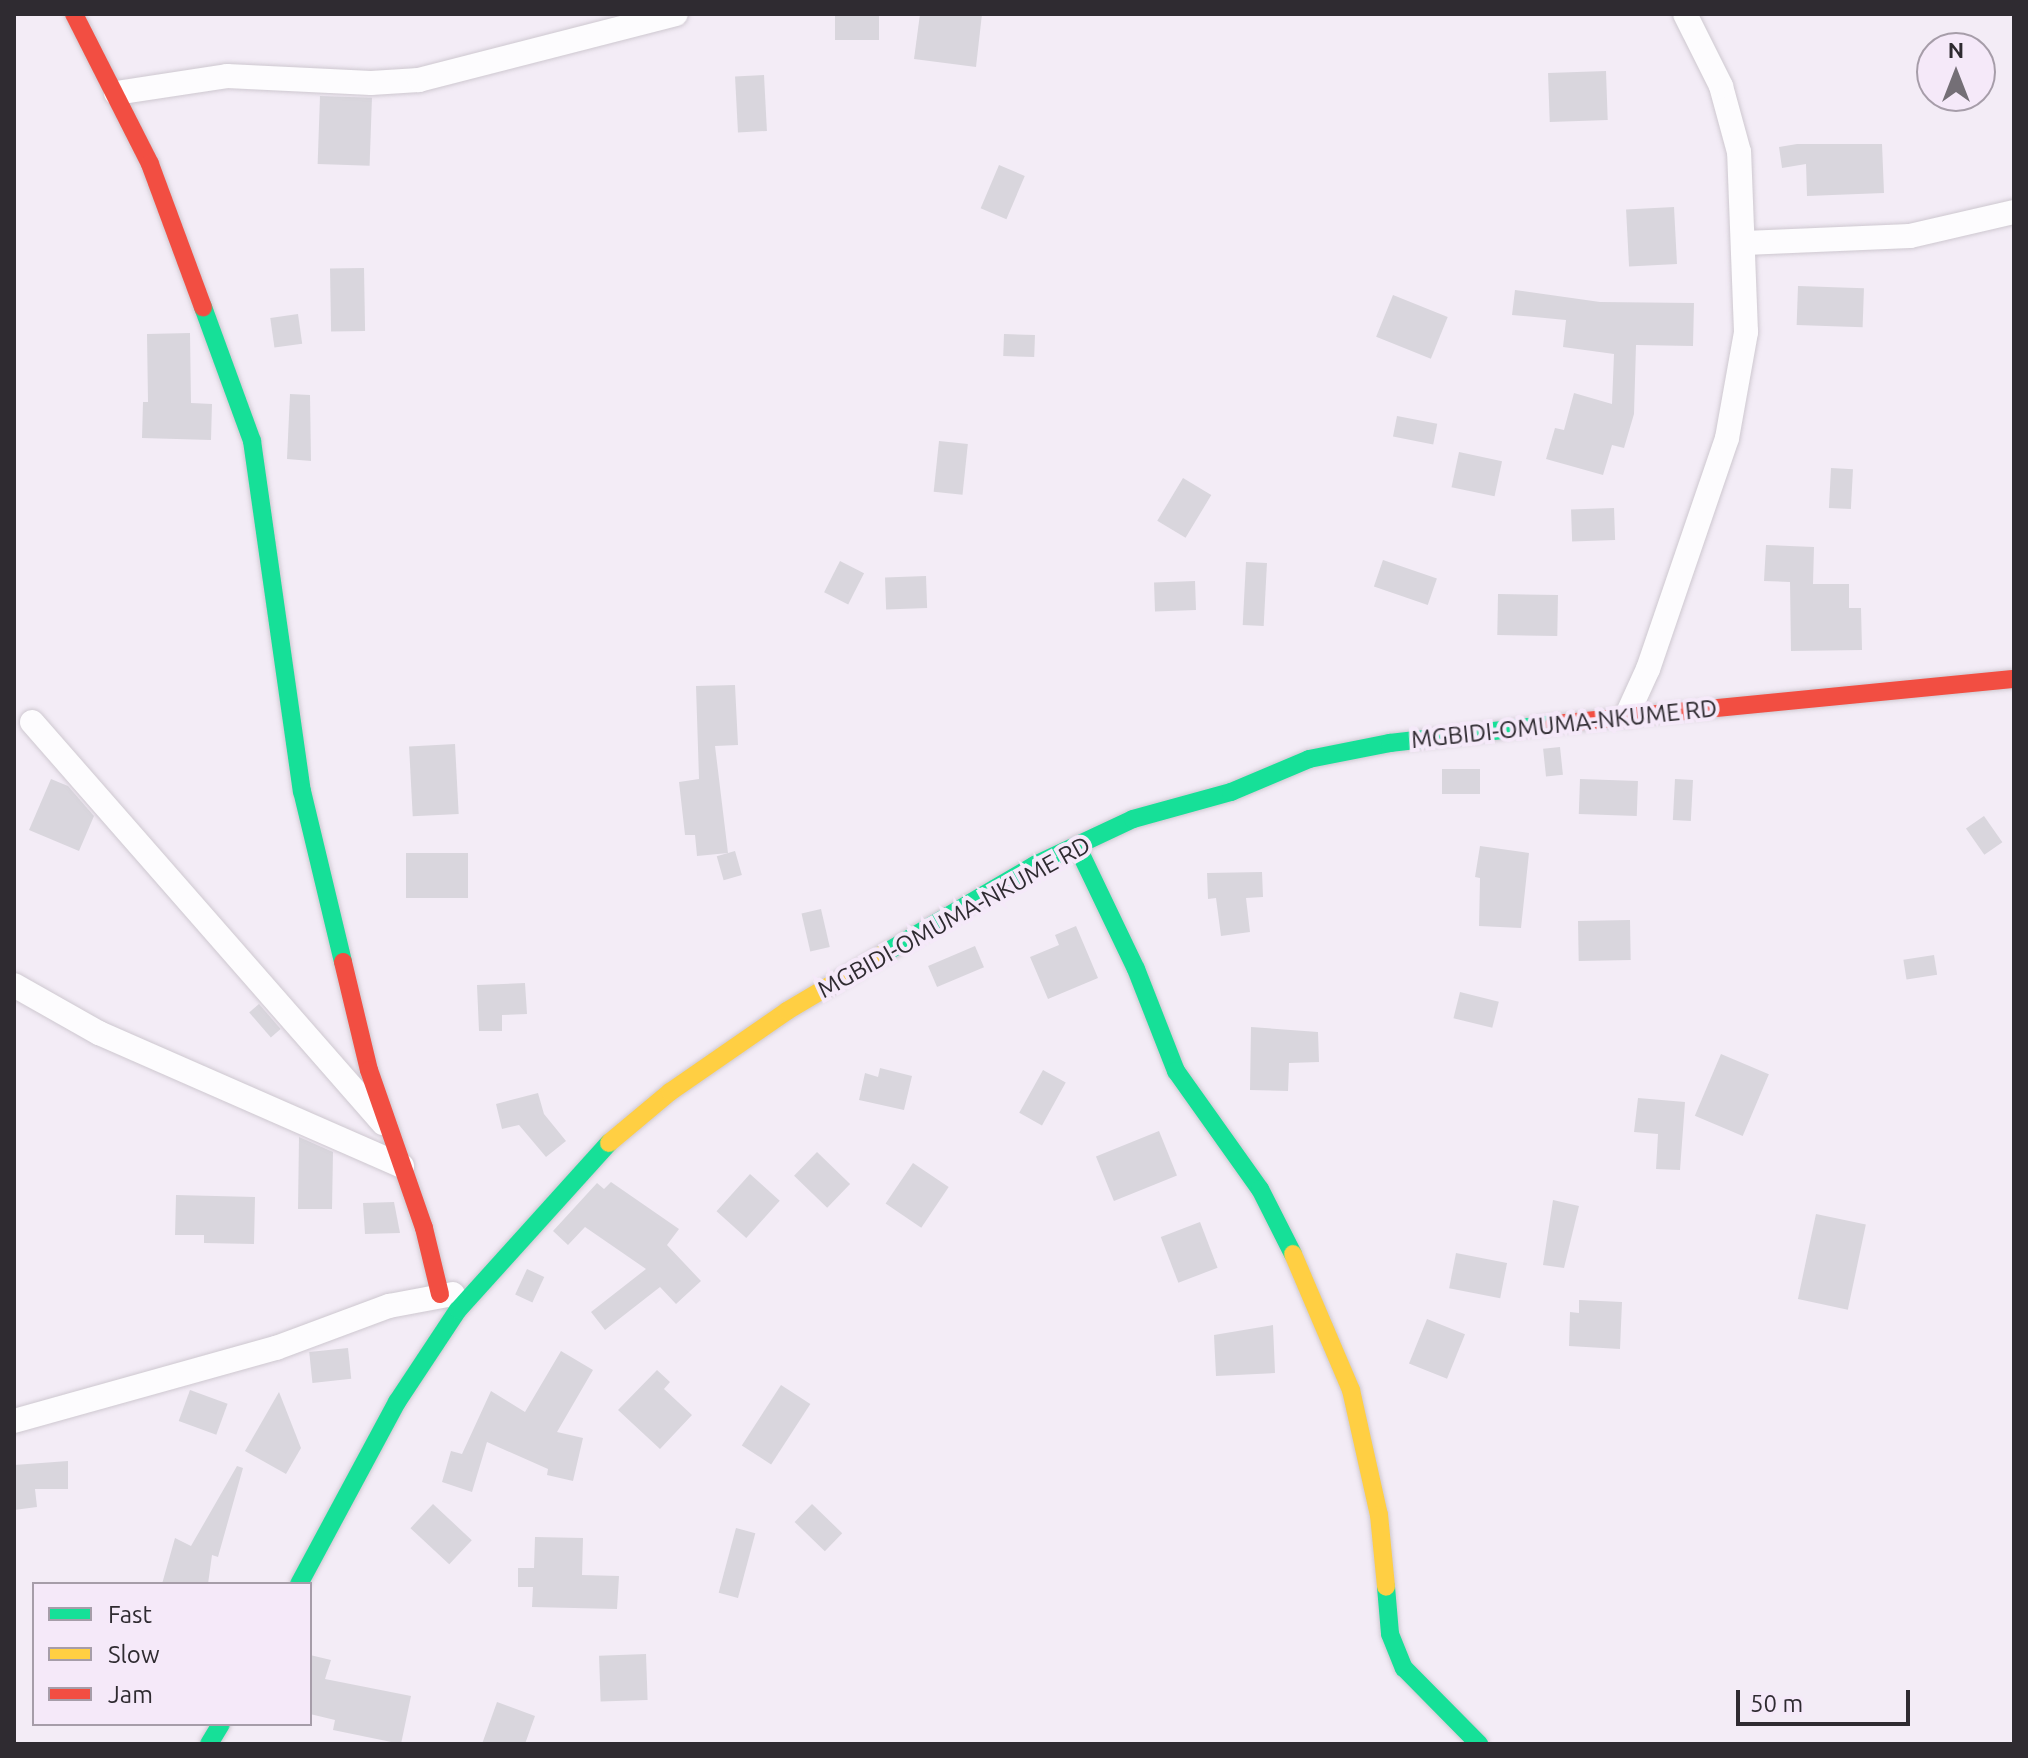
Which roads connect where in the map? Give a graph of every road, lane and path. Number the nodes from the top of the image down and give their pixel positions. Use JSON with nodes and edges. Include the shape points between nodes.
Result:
{"nodes":[{"id":1,"x":74,"y":14,"type":"edge"},
{"id":2,"x":676,"y":14,"type":"edge"},
{"id":3,"x":1685,"y":14,"type":"edge"},
{"id":4,"x":116,"y":93,"type":"junction"},
{"id":5,"x":2014,"y":212,"type":"edge"},
{"id":6,"x":1745,"y":243,"type":"junction"},
{"id":7,"x":2014,"y":679,"type":"edge"},
{"id":8,"x":1627,"y":715,"type":"junction"},
{"id":9,"x":32,"y":722,"type":"dead end"},
{"id":10,"x":1077,"y":846,"type":"junction"},
{"id":11,"x":14,"y":985,"type":"edge"},
{"id":12,"x":389,"y":1130,"type":"junction"},
{"id":13,"x":402,"y":1166,"type":"junction"},
{"id":14,"x":440,"y":1294,"type":"junction"},
{"id":15,"x":471,"y":1294,"type":"junction"},
{"id":16,"x":14,"y":1421,"type":"edge"},
{"id":17,"x":300,"y":1582,"type":"edge"},
{"id":18,"x":220,"y":1726,"type":"edge"},
{"id":19,"x":209,"y":1744,"type":"edge"},
{"id":20,"x":1479,"y":1744,"type":"edge"}],
"edges":[{"from":1,"to":4,"type":"street"},
{"from":2,"to":4,"type":"street","via":[[419,80],[227,76]]},
{"from":3,"to":6,"type":"street","via":[[1721,86],[1739,152]]},
{"from":4,"to":12,"type":"street","via":[[150,164],[252,441],[302,791],[369,1070]]},
{"from":5,"to":6,"type":"street","via":[[1910,236]]},
{"from":6,"to":8,"type":"street","via":[[1746,332],[1727,438],[1648,669]]},
{"from":7,"to":8,"type":"street","name":"MGBIDI-OMUMA-NKUME RD"},
{"from":8,"to":10,"type":"street","name":"MGBIDI-OMUMA-NKUME RD","via":[[1390,743],[1309,759],[1231,792],[1133,819]]},
{"from":9,"to":12,"type":"street"},
{"from":10,"to":15,"type":"street","name":"MGBIDI-OMUMA-NKUME RD","via":[[905,939],[787,1011],[670,1092],[588,1160]]},
{"from":10,"to":20,"type":"street","via":[[1136,969],[1176,1071],[1260,1189],[1313,1295],[1351,1390],[1379,1515],[1390,1634],[1404,1668]]},
{"from":11,"to":13,"type":"street","via":[[99,1033]]},
{"from":12,"to":13,"type":"street"},
{"from":13,"to":14,"type":"street"},
{"from":14,"to":15,"type":"street"},
{"from":14,"to":16,"type":"street","via":[[158,1384]]},
{"from":15,"to":17,"type":"street","name":"MGBIDI-OMUMA-NKUME RD","via":[[397,1402]]},
{"from":18,"to":19,"type":"street"}]}
